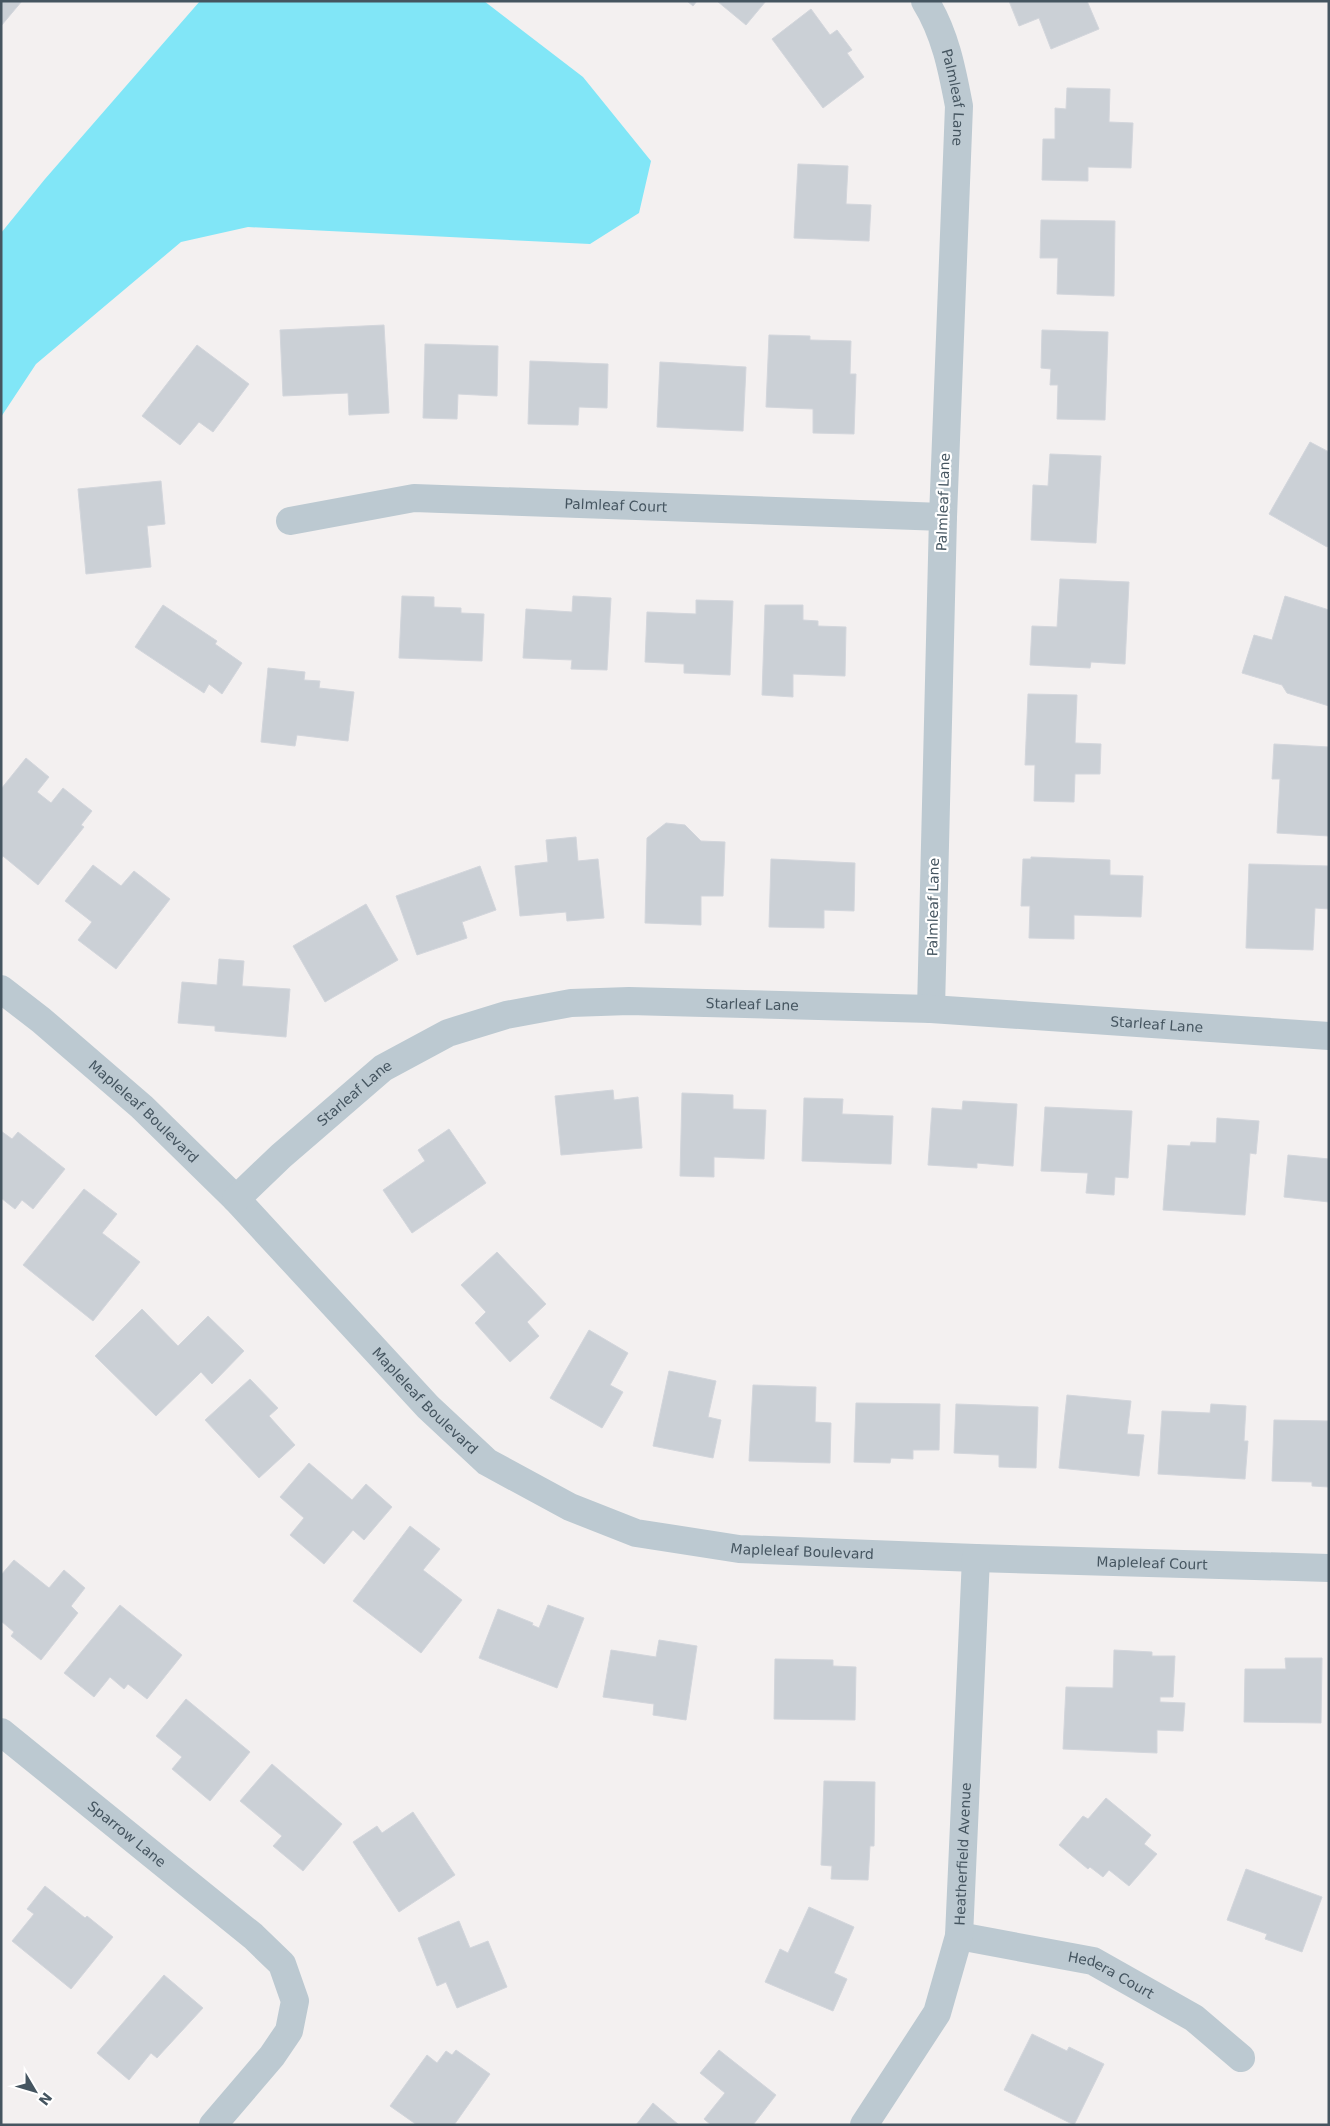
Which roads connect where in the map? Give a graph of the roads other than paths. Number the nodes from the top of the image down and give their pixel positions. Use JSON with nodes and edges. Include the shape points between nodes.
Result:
{"nodes":[{"id":1,"x":925,"y":1,"type":"edge"},
{"id":2,"x":943,"y":517,"type":"junction"},
{"id":3,"x":290,"y":521,"type":"dead end"},
{"id":4,"x":1,"y":989,"type":"edge"},
{"id":5,"x":931,"y":1009,"type":"junction"},
{"id":6,"x":1329,"y":1036,"type":"edge"},
{"id":7,"x":236,"y":1199,"type":"junction"},
{"id":8,"x":976,"y":1558,"type":"junction"},
{"id":9,"x":1329,"y":1568,"type":"edge"},
{"id":10,"x":1,"y":1732,"type":"edge"},
{"id":11,"x":959,"y":1936,"type":"junction"},
{"id":12,"x":1241,"y":2058,"type":"dead end"},
{"id":13,"x":213,"y":2125,"type":"edge"},
{"id":14,"x":864,"y":2125,"type":"edge"}],
"edges":[{"from":1,"to":2,"type":"street","name":"Palmleaf Lane","via":[[950,60],[958,106]]},
{"from":2,"to":3,"type":"street","name":"Palmleaf Court","via":[[414,498]]},
{"from":2,"to":5,"type":"street","name":"Palmleaf Lane"},
{"from":4,"to":7,"type":"street","name":"Mapleleaf Boulevard","via":[[142,1107]]},
{"from":5,"to":6,"type":"street","name":"Starleaf Lane"},
{"from":5,"to":7,"type":"street","name":"Starleaf Lane","via":[[629,1000],[571,1003],[506,1015],[448,1033],[383,1068]]},
{"from":7,"to":8,"type":"street","name":"Mapleleaf Boulevard","via":[[428,1407],[486,1462],[570,1507],[636,1533],[739,1549]]},
{"from":8,"to":9,"type":"street","name":"Mapleleaf Court"},
{"from":8,"to":11,"type":"street","name":"Heatherfield Avenue"},
{"from":10,"to":13,"type":"street","name":"Sparrow Lane","via":[[253,1936],[282,1964],[295,2001],[289,2031]]},
{"from":11,"to":12,"type":"street","name":"Hedera Court","via":[[1093,1960],[1194,2018]]},
{"from":11,"to":14,"type":"street","name":"Heatherfield Avenue","via":[[937,2013]]}]}
